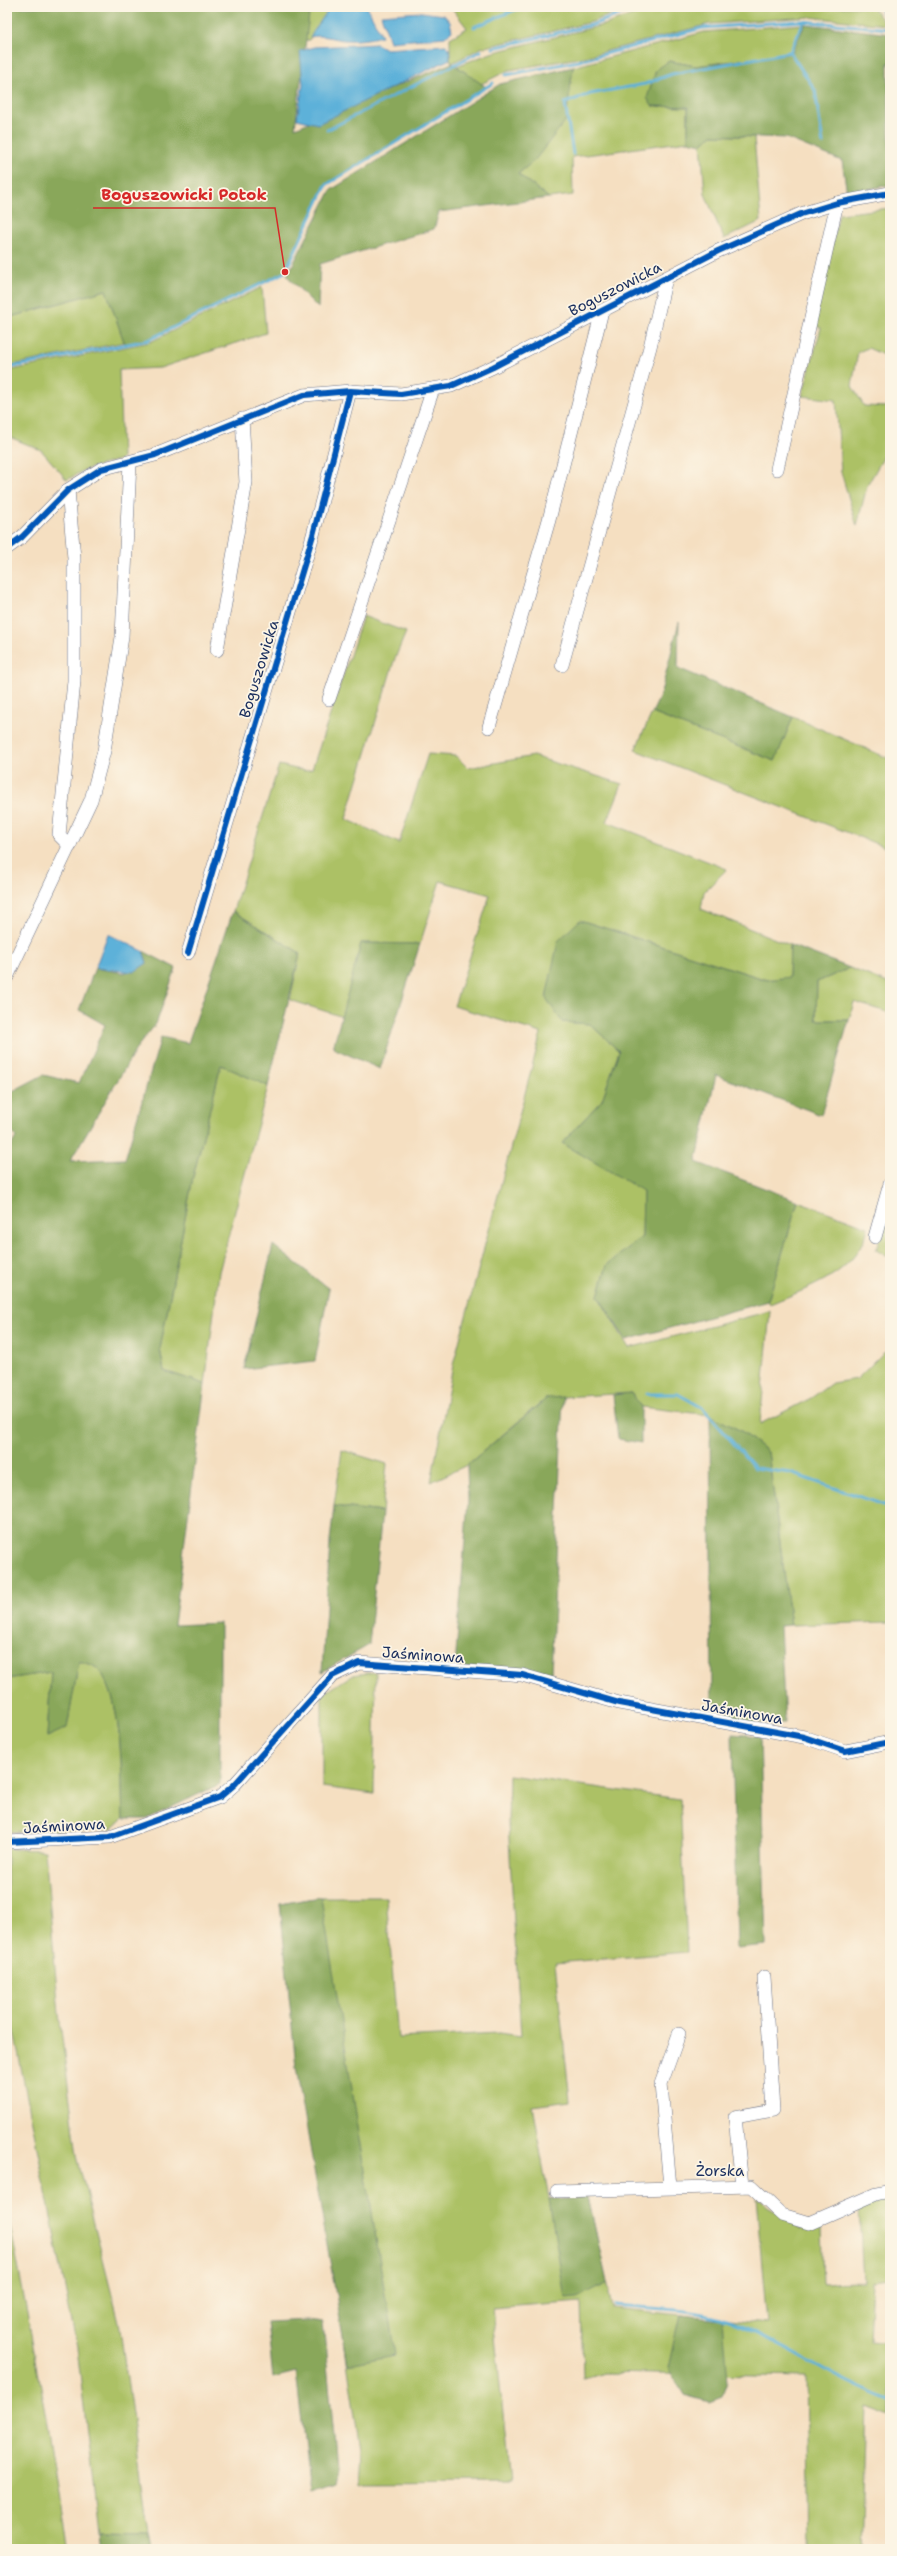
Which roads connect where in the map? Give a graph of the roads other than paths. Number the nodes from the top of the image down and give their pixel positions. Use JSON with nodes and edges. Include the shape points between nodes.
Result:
{"nodes":[{"id":1,"x":890,"y":193,"type":"edge"},
{"id":2,"x":837,"y":203,"type":"junction"},
{"id":3,"x":666,"y":278,"type":"junction"},
{"id":4,"x":602,"y":311,"type":"junction"},
{"id":5,"x":433,"y":389,"type":"junction"},
{"id":6,"x":350,"y":391,"type":"junction"},
{"id":7,"x":242,"y":419,"type":"junction"},
{"id":8,"x":130,"y":462,"type":"junction"},
{"id":9,"x":777,"y":469,"type":"dead end"},
{"id":10,"x":68,"y":490,"type":"junction"},
{"id":11,"x":7,"y":548,"type":"edge"},
{"id":12,"x":217,"y":650,"type":"dead end"},
{"id":13,"x":562,"y":665,"type":"dead end"},
{"id":14,"x":329,"y":699,"type":"dead end"},
{"id":15,"x":489,"y":727,"type":"dead end"},
{"id":16,"x":70,"y":846,"type":"junction"},
{"id":17,"x":188,"y":953,"type":"dead end"},
{"id":18,"x":7,"y":977,"type":"edge"},
{"id":19,"x":890,"y":1184,"type":"edge"},
{"id":20,"x":875,"y":1237,"type":"dead end"},
{"id":21,"x":890,"y":1742,"type":"edge"},
{"id":22,"x":7,"y":1842,"type":"edge"},
{"id":23,"x":764,"y":1977,"type":"dead end"},
{"id":24,"x":679,"y":2034,"type":"dead end"},
{"id":25,"x":742,"y":2186,"type":"junction"},
{"id":26,"x":670,"y":2187,"type":"junction"},
{"id":27,"x":557,"y":2191,"type":"dead end"},
{"id":28,"x":890,"y":2191,"type":"edge"}],
"edges":[{"from":1,"to":2,"type":"street","name":"Boguszowicka"},
{"from":2,"to":3,"type":"street","name":"Boguszowicka","via":[[802,214],[718,251]]},
{"from":2,"to":9,"type":"street"},
{"from":3,"to":4,"type":"street","name":"Boguszowicka"},
{"from":3,"to":13,"type":"street","via":[[650,347]]},
{"from":4,"to":5,"type":"street","name":"Boguszowicka","via":[[493,367],[451,386]]},
{"from":4,"to":15,"type":"street","via":[[549,520]]},
{"from":5,"to":6,"type":"street","name":"Boguszowicka","via":[[401,394]]},
{"from":5,"to":14,"type":"street"},
{"from":6,"to":7,"type":"street","name":"Boguszowicka","via":[[304,395]]},
{"from":6,"to":17,"type":"street","name":"Boguszowicka","via":[[313,535]]},
{"from":7,"to":8,"type":"street","name":"Boguszowicka","via":[[155,455]]},
{"from":7,"to":12,"type":"street","via":[[246,482]]},
{"from":8,"to":10,"type":"street","name":"Boguszowicka","via":[[100,469]]},
{"from":8,"to":16,"type":"street","via":[[122,637],[104,751],[91,800]]},
{"from":10,"to":11,"type":"street","name":"Boguszowicka","via":[[22,537]]},
{"from":10,"to":16,"type":"street","via":[[74,558],[74,681],[59,835]]},
{"from":16,"to":18,"type":"street"},
{"from":19,"to":20,"type":"street"},
{"from":21,"to":22,"type":"street","name":"Jaśminowa","via":[[844,1751],[804,1737],[619,1703],[522,1675],[359,1663],[332,1676],[235,1784],[220,1797],[110,1837]]},
{"from":23,"to":25,"type":"street","via":[[773,2110],[734,2117]]},
{"from":24,"to":26,"type":"street","via":[[661,2084]]},
{"from":25,"to":26,"type":"street","name":"Żorska"},
{"from":25,"to":28,"type":"street","name":"Żorska","via":[[751,2186],[782,2215],[809,2223],[876,2194]]},
{"from":26,"to":27,"type":"street","name":"Żorska"}]}
